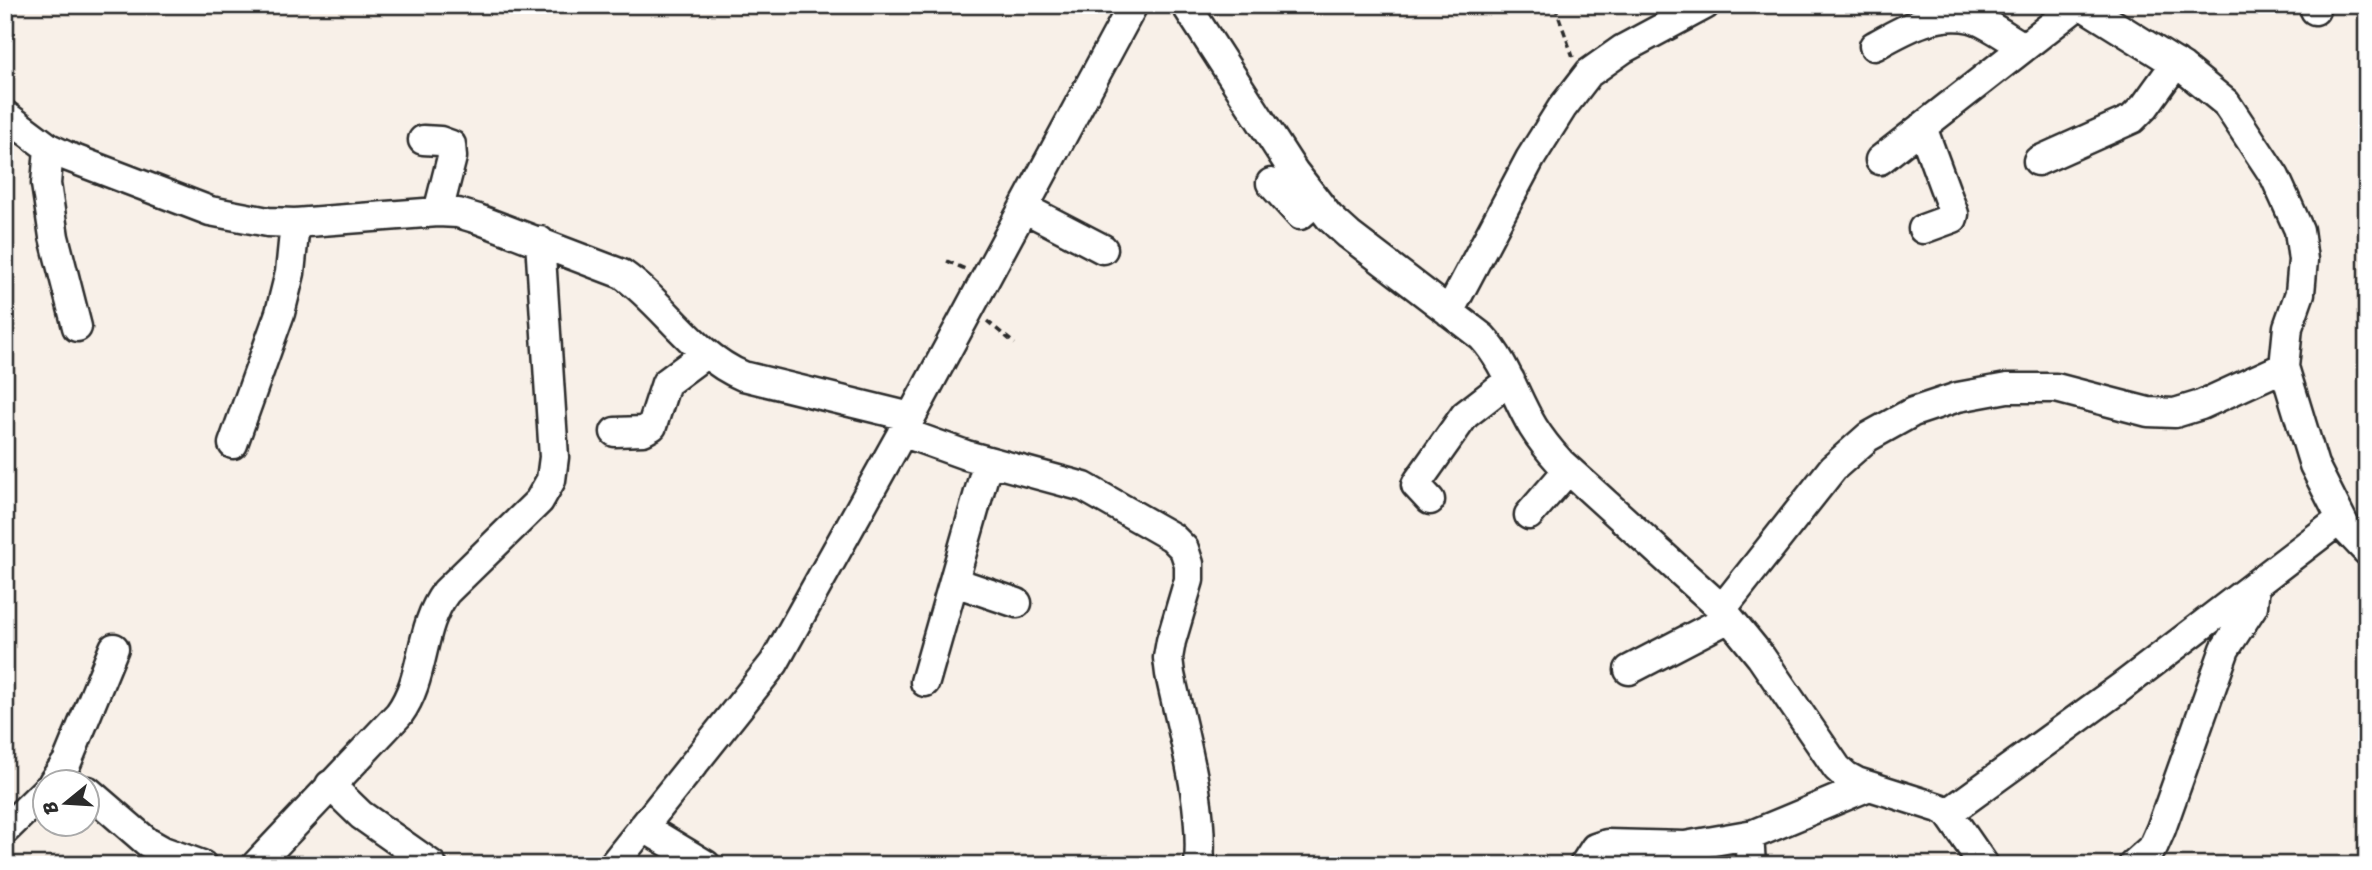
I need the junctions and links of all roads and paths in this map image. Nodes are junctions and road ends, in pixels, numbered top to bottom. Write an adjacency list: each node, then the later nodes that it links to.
1 (1133, 5): 18 (street)
2 (1186, 5): 17 (street)
3 (1705, 5): 9 (street)
4 (2080, 5): 7 (street); 8 (street)
5 (1555, 6): 9 (path)
6 (1874, 46): 7 (street)
7 (2024, 47): 11 (street)
8 (2176, 63): 15 (street); 29 (street)
9 (1581, 82): 25 (street)
10 (5, 115): 13 (street)
11 (1922, 127): 14 (street); 21 (street)
12 (423, 140): 19 (street)
13 (49, 148): 20 (street); 26 (street)
14 (1880, 160)
15 (2038, 161)
16 (1270, 183): 17 (street)
17 (1315, 202): 25 (street)
18 (1024, 208): 23 (street); 24 (street)
19 (439, 212): 20 (street); 22 (street)
20 (295, 223): 33 (street)
21 (1923, 229)
22 (540, 241): 28 (street); 48 (street)
23 (1103, 250)
24 (970, 307): 27 (path); 31 (street)
25 (1449, 312): 30 (street)
26 (77, 327)
27 (1015, 344)
28 (705, 354): 31 (street); 32 (street)
29 (2284, 367): 38 (street); 43 (street)
30 (1510, 380): 35 (street); 36 (street)
31 (906, 424): 34 (street); 53 (street)
32 (615, 432)
33 (233, 444)
34 (988, 461): 40 (street); 63 (street)
35 (1568, 470): 37 (street); 43 (street)
36 (1430, 500)
37 (1530, 515)
38 (2352, 525): 39 (street); 41 (street)
39 (2367, 551)
40 (955, 582): 42 (street); 46 (street)
41 (2255, 585): 52 (street); 67 (street)
42 (1017, 603)
43 (1726, 614): 45 (street); 49 (street)
44 (114, 648): 47 (street)
45 (1629, 670)
46 (925, 682)
47 (64, 768)
48 (330, 785): 59 (street); 60 (street)
49 (1869, 786): 52 (street); 55 (street)
50 (102, 803): 57 (street)
51 (32, 806): 54 (street)
52 (1948, 813): 66 (street)
53 (643, 827): 61 (street); 62 (street)
54 (5, 830)
55 (1749, 835): 56 (street); 65 (street)
56 (1685, 855): 64 (street)
57 (159, 858): 58 (street)
58 (202, 865)
59 (256, 865)
60 (432, 865)
61 (613, 865)
62 (706, 865)
63 (1199, 865)
64 (1584, 865)
65 (1751, 865)
66 (1984, 865)
67 (2133, 865)

